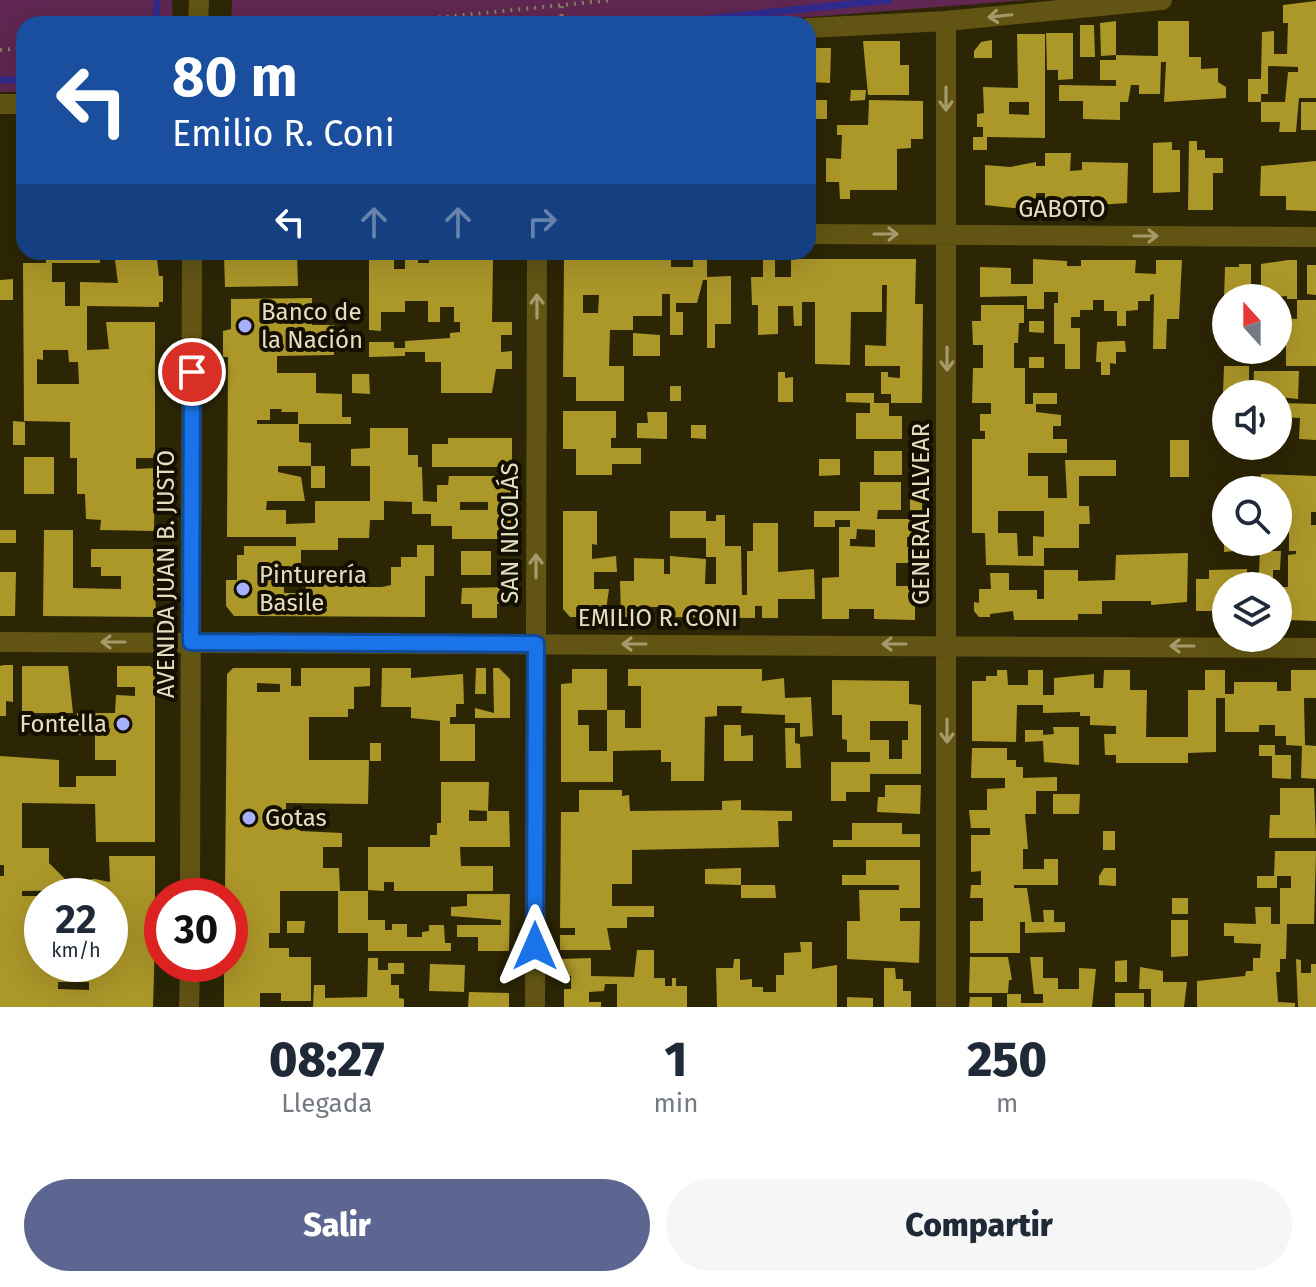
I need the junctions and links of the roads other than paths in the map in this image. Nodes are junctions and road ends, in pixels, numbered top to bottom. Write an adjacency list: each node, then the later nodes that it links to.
1 (1162, 0): 2 (street, one-way to 2)
2 (946, 21): 3 (street); 5 (street, GENERAL ALVEAR, one-way to 5)
3 (816, 28)
4 (816, 234): 5 (street, GABOTO, one-way to 5)
5 (947, 234): 6 (street, GABOTO, one-way to 6); 12 (street, GENERAL ALVEAR, one-way to 12)
6 (1316, 237)
7 (192, 260): 10 (street, AVENIDA JUAN B. JUSTO)
8 (537, 260): 11 (street, SAN NICOLÁS, one-way to 8)
9 (0, 642): 10 (street, EMILIO R. CONI, one-way to 9)
10 (191, 642): 11 (street, EMILIO R. CONI); 14 (street, AVENIDA JUAN B. JUSTO)
11 (536, 644): 12 (street, EMILIO R. CONI, one-way to 11); 17 (street, SAN NICOLÁS)
12 (947, 645): 13 (street, EMILIO R. CONI, one-way to 12); 18 (street, GENERAL ALVEAR, one-way to 18)
13 (1316, 648)
14 (190, 878)
15 (190, 982): 16 (street)
16 (189, 1007)
17 (535, 1007)
18 (946, 1007)

